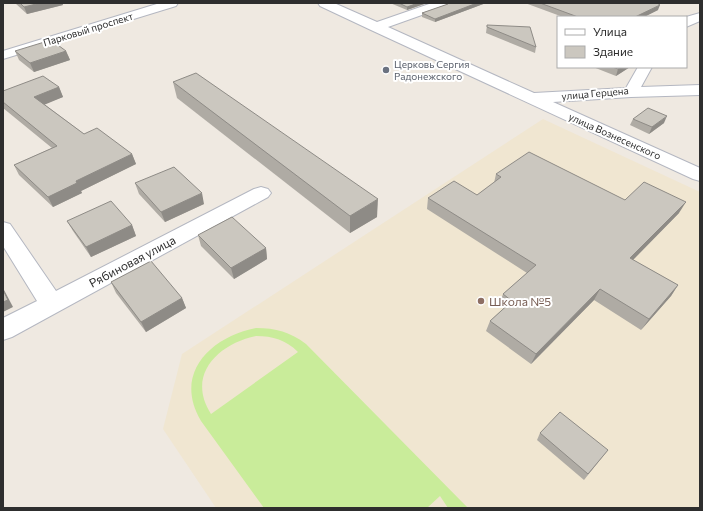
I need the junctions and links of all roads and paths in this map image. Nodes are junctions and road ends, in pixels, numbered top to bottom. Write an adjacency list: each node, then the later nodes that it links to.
1 (172, 3): 7 (street, Парковый проспект)
2 (324, 3): 6 (street, улица Вознесенского)
3 (443, 3): 6 (street)
4 (700, 17): 5 (street)
5 (687, 22)
6 (376, 27): 11 (street, улица Вознесенского)
7 (3, 55)
8 (644, 68): 10 (street, улица Герцена)
9 (700, 90): 10 (street)
10 (631, 92): 11 (street, улица Герцена)
11 (530, 98): 12 (street, улица Вознесенского)
12 (700, 175)
13 (261, 193): 15 (street, Рябиновая улица)
14 (3, 229): 15 (street)
15 (52, 304): 16 (street, Рябиновая улица)
16 (3, 330)

